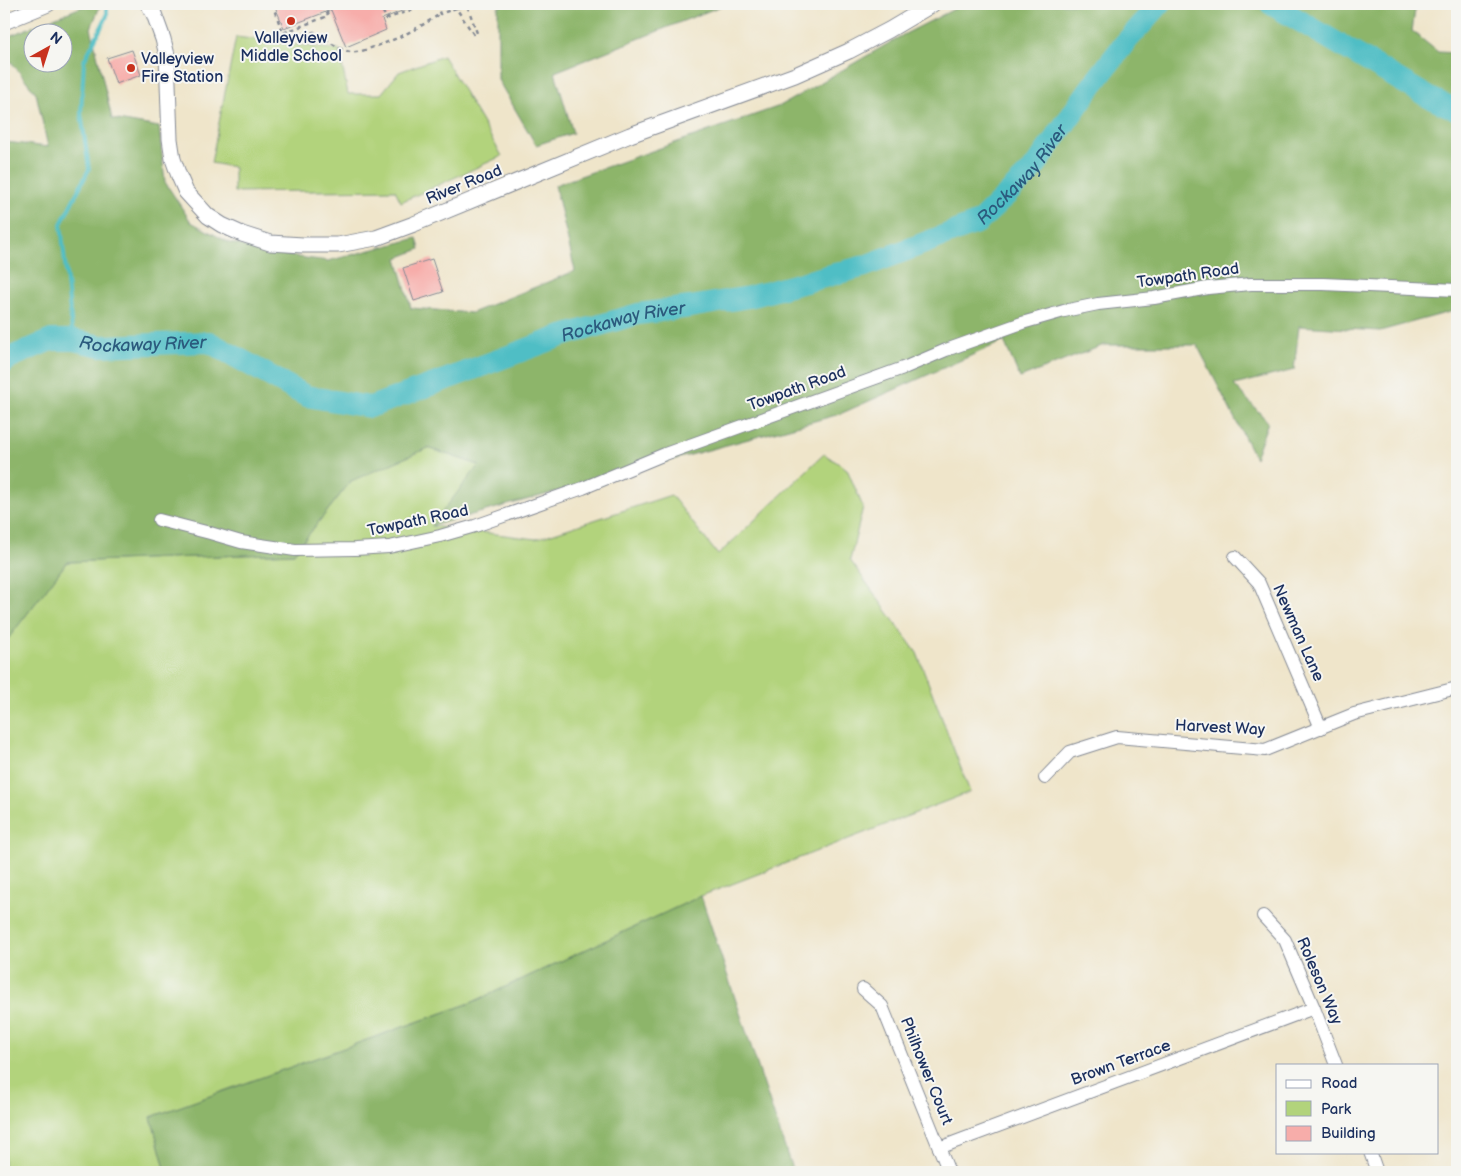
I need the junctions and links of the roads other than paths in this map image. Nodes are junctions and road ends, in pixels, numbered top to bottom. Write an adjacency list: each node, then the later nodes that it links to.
1 (48, 4): 4 (street)
2 (148, 4): 3 (street, River Road)
3 (933, 4)
4 (4, 22)
5 (1457, 290): 6 (street, Towpath Road)
6 (159, 520)
7 (1235, 557): 9 (street, Newman Lane)
8 (1457, 688): 9 (street, Harvest Way)
9 (1321, 728): 10 (street, Harvest Way)
10 (1045, 778)
11 (1263, 916): 13 (street, Roleson Way)
12 (863, 989): 15 (street, Philhower Court)
13 (1314, 1008): 14 (street, Roleson Way); 15 (street, Brown Terrace)
14 (1336, 1064)
15 (939, 1148): 17 (street, Philhower Court)
16 (1371, 1154): 18 (street)
17 (949, 1172)
18 (1377, 1172)

